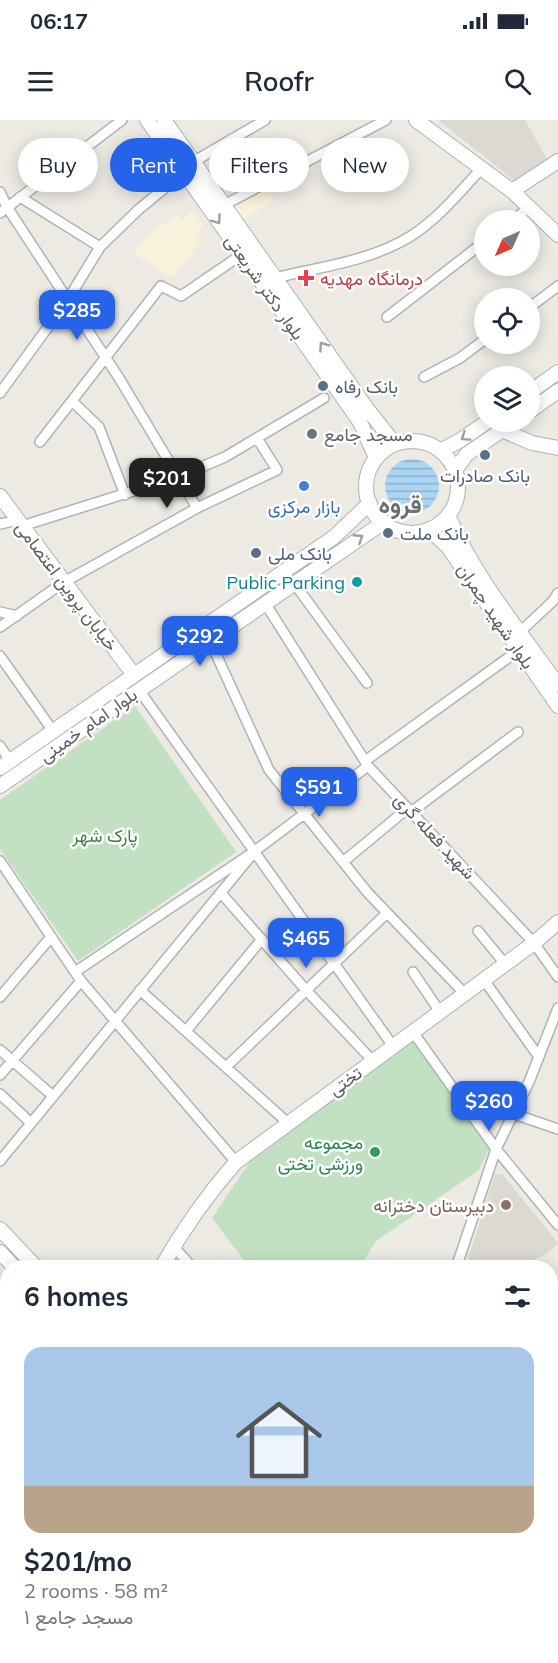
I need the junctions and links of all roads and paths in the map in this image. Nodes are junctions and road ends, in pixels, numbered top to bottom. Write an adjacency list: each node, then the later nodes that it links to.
1 (122, 120): 17 (street)
2 (147, 120): 7 (main road, بلوار دکتر شریعتی)
3 (164, 120): 8 (main road)
4 (265, 120): 10 (street)
5 (386, 120): 18 (street)
6 (421, 121): 11 (main road)
7 (163, 138)
8 (174, 138)
9 (558, 161): 14 (main road)
10 (197, 162)
11 (481, 169): 14 (main road); 26 (street)
12 (197, 176): 18 (main road)
13 (197, 181): 25 (main road, بلوار دکتر شریعتی, one-way to 25)
14 (512, 191): 19 (main road)
15 (0, 192): 20 (street)
16 (159, 192): 23 (street)
17 (20, 197): 20 (street); 23 (street)
18 (224, 205): 26 (main road)
19 (530, 207): 21 (street); 22 (main road)
20 (4, 210): 29 (street)
21 (526, 210)
22 (558, 235)
23 (100, 247): 29 (street)
24 (474, 250): 30 (street)
25 (241, 255): 32 (street); 50 (main road, بلوار دکتر شریعتی)
26 (275, 278): 47 (main road, one-way to 26)
27 (558, 286): 28 (street)
28 (540, 300)
29 (67, 302): 32 (street); 35 (street)
30 (387, 317)
31 (474, 348): 34 (street)
32 (105, 358): 40 (street); 52 (street)
33 (558, 372): 36 (main road)
34 (424, 377)
35 (3, 382): 38 (street)
36 (540, 385)
37 (558, 391): 41 (main road)
38 (0, 393)
39 (324, 398): 45 (street)
40 (72, 401): 46 (street); 53 (street)
41 (540, 404)
42 (474, 431): 49 (main road, one-way to 49)
43 (498, 432): 51 (main road)
44 (506, 432): 48 (main road)
45 (257, 438): 52 (street); 56 (street)
46 (40, 442)
47 (395, 444): 49 (main road); 50 (main road)
48 (558, 448)
49 (440, 450): 51 (main road)
50 (376, 458): 55 (main road)
51 (455, 470): 57 (main road)
52 (178, 477): 53 (street); 56 (street)
53 (125, 495): 59 (street)
54 (0, 496): 59 (main road, خیابان پروین اعتصامی)
55 (370, 503): 58 (main road); 62 (main road, بلوار امام خمینی)
56 (196, 508): 63 (street)
57 (448, 515): 61 (main road); 71 (main road, بلوار شهید چمران)
58 (384, 522): 61 (main road); 64 (main road, بلوار امام خمینی, one-way to 58)
59 (20, 523): 60 (street); 63 (main road, خیابان پروین اعتصامی)
60 (0, 524)
61 (429, 529): 73 (main road, بلوار شهید چمران)
62 (272, 579): 65 (main road); 75 (main road, بلوار امام خمینی)
63 (64, 582): 69 (street); 75 (main road, خیابان پروین اعتصامی)
64 (294, 583): 65 (main road, بلوار امام خمینی); 76 (street)
65 (281, 592): 67 (main road, بلوار امام خمینی)
66 (558, 593): 71 (street)
67 (265, 603): 72 (main road, بلوار امام خمینی); 83 (street, شهید فعله گری)
68 (0, 612): 69 (street)
69 (17, 616): 70 (street)
70 (0, 627)
71 (520, 632): 77 (main road, بلوار شهید چمران)
72 (210, 641): 78 (main road, بلوار امام خمینی); 87 (street)
73 (519, 650): 79 (main road, بلوار شهید چمران); 83 (street)
74 (0, 656): 80 (street)
75 (134, 675): 80 (main road, بلوار امام خمینی)
76 (367, 683)
77 (558, 685)
78 (139, 690): 85 (main road, بلوار امام خمینی); 88 (street)
79 (558, 706)
80 (53, 731): 84 (main road, بلوار امام خمینی)
81 (518, 732): 86 (street)
82 (0, 746): 84 (street)
83 (366, 763): 86 (street, شهید فعله گری); 87 (street)
84 (5, 764)
85 (0, 786)
86 (410, 810): 90 (street); 97 (street, شهید فعله گری)
87 (303, 813): 88 (street); 90 (street)
88 (255, 851): 91 (street); 98 (street); 100 (street)
89 (0, 861): 95 (street)
90 (343, 862): 92 (street)
91 (221, 893): 96 (street); 106 (street)
92 (387, 913): 98 (street); 107 (street)
93 (558, 922): 97 (main road, تختی)
94 (478, 931): 99 (street)
95 (51, 937): 100 (street); 108 (street)
96 (262, 939): 105 (street); 112 (street)
97 (534, 943): 99 (main road, تختی); 102 (street, شهید فعله گری)
98 (334, 962): 105 (street); 114 (street)
99 (506, 964): 103 (main road, تختی)
100 (75, 972): 104 (street)
101 (413, 972): 110 (street)
102 (558, 976)
103 (484, 980): 107 (main road, تختی); 116 (street)
104 (81, 981): 111 (street); 117 (street)
105 (305, 989): 118 (street); 119 (street)
106 (140, 990): 111 (street); 112 (street)
107 (465, 994): 110 (main road, تختی)
108 (0, 997)
109 (558, 1008): 116 (street)
110 (440, 1012): 113 (main road, تختی)
111 (115, 1020): 122 (street); 129 (street)
112 (186, 1031): 119 (street)
113 (413, 1032): 114 (main road, تختی); 127 (street)
114 (393, 1046): 118 (main road, تختی)
115 (0, 1050): 117 (street)
116 (539, 1057): 123 (street)
117 (12, 1061): 120 (street); 122 (street)
118 (373, 1061): 125 (main road, تختی)
119 (226, 1067): 125 (street)
120 (0, 1075)
121 (0, 1094): 124 (street)
122 (53, 1096): 124 (street)
123 (514, 1113): 126 (street); 127 (street)
124 (31, 1123): 128 (street)
125 (288, 1123): 129 (main road, تختی)
126 (558, 1129)
127 (496, 1149): 130 (street); 136 (street)
128 (0, 1161)
129 (236, 1162): 132 (main road, تختی)
130 (558, 1225)
131 (0, 1229): 133 (main road)
132 (173, 1246): 134 (main road, تختی); 135 (street)
133 (29, 1260)
134 (165, 1260)
135 (186, 1260)
136 (459, 1260)

